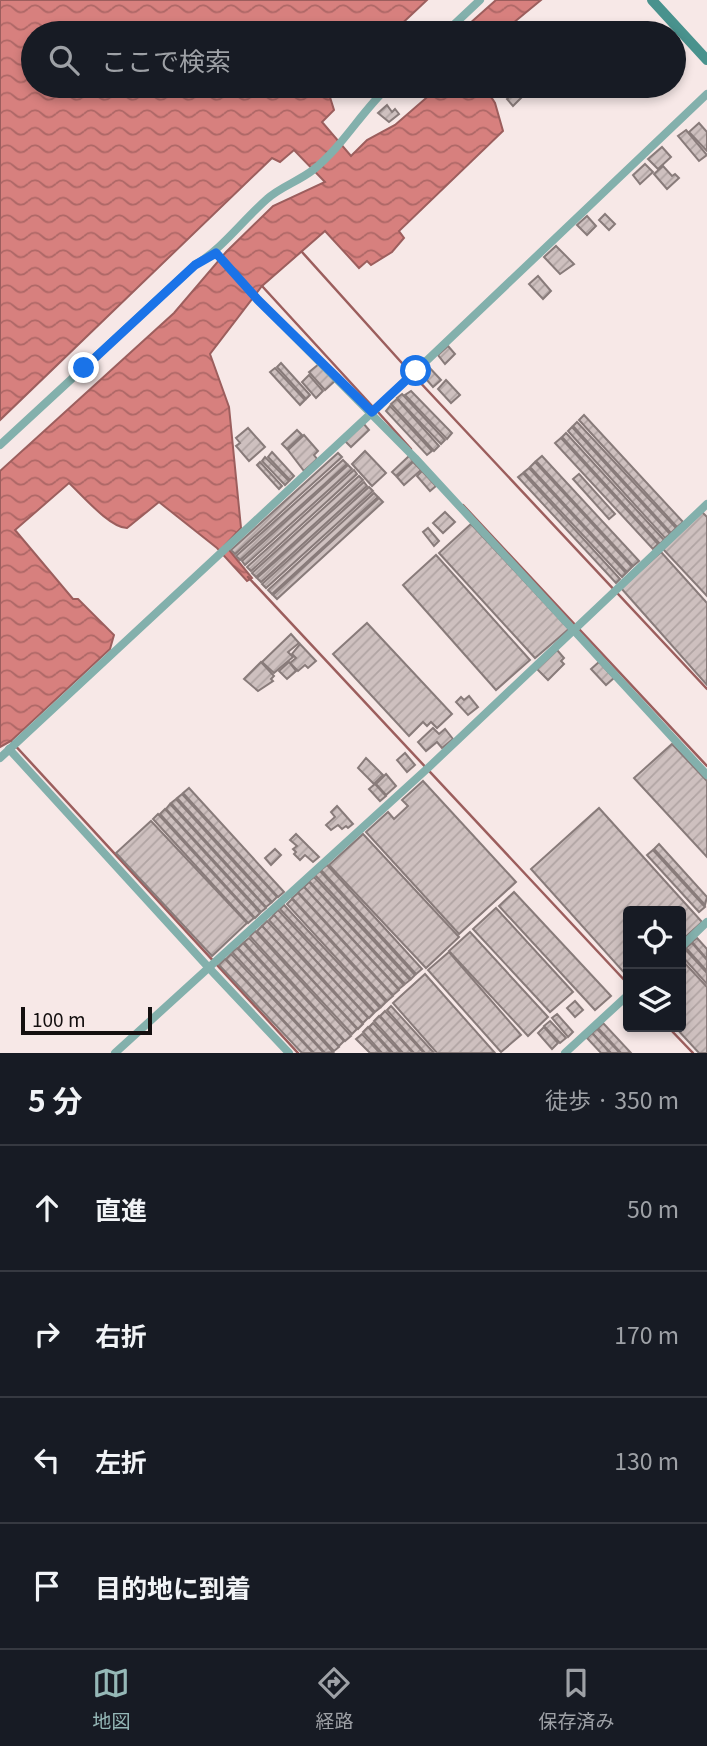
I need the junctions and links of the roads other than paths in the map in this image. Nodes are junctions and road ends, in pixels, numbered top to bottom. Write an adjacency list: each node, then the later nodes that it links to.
1 (480, 0): 3 (street)
2 (652, 0): 4 (main road)
3 (458, 21)
4 (671, 21)
5 (686, 37): 6 (main road)
6 (707, 60)
7 (707, 94): 10 (street)
8 (376, 98): 9 (street)
9 (216, 253): 10 (street); 11 (street)
10 (375, 409): 13 (street); 14 (street)
11 (0, 445)
12 (707, 505): 13 (street)
13 (577, 628): 16 (street); 19 (street)
14 (13, 745): 15 (street); 19 (street)
15 (0, 758)
16 (707, 775)
17 (707, 922): 18 (street)
18 (686, 942)
19 (212, 964): 21 (street); 22 (street)
20 (623, 1000): 23 (street)
21 (115, 1053)
22 (289, 1053)
23 (565, 1053)

